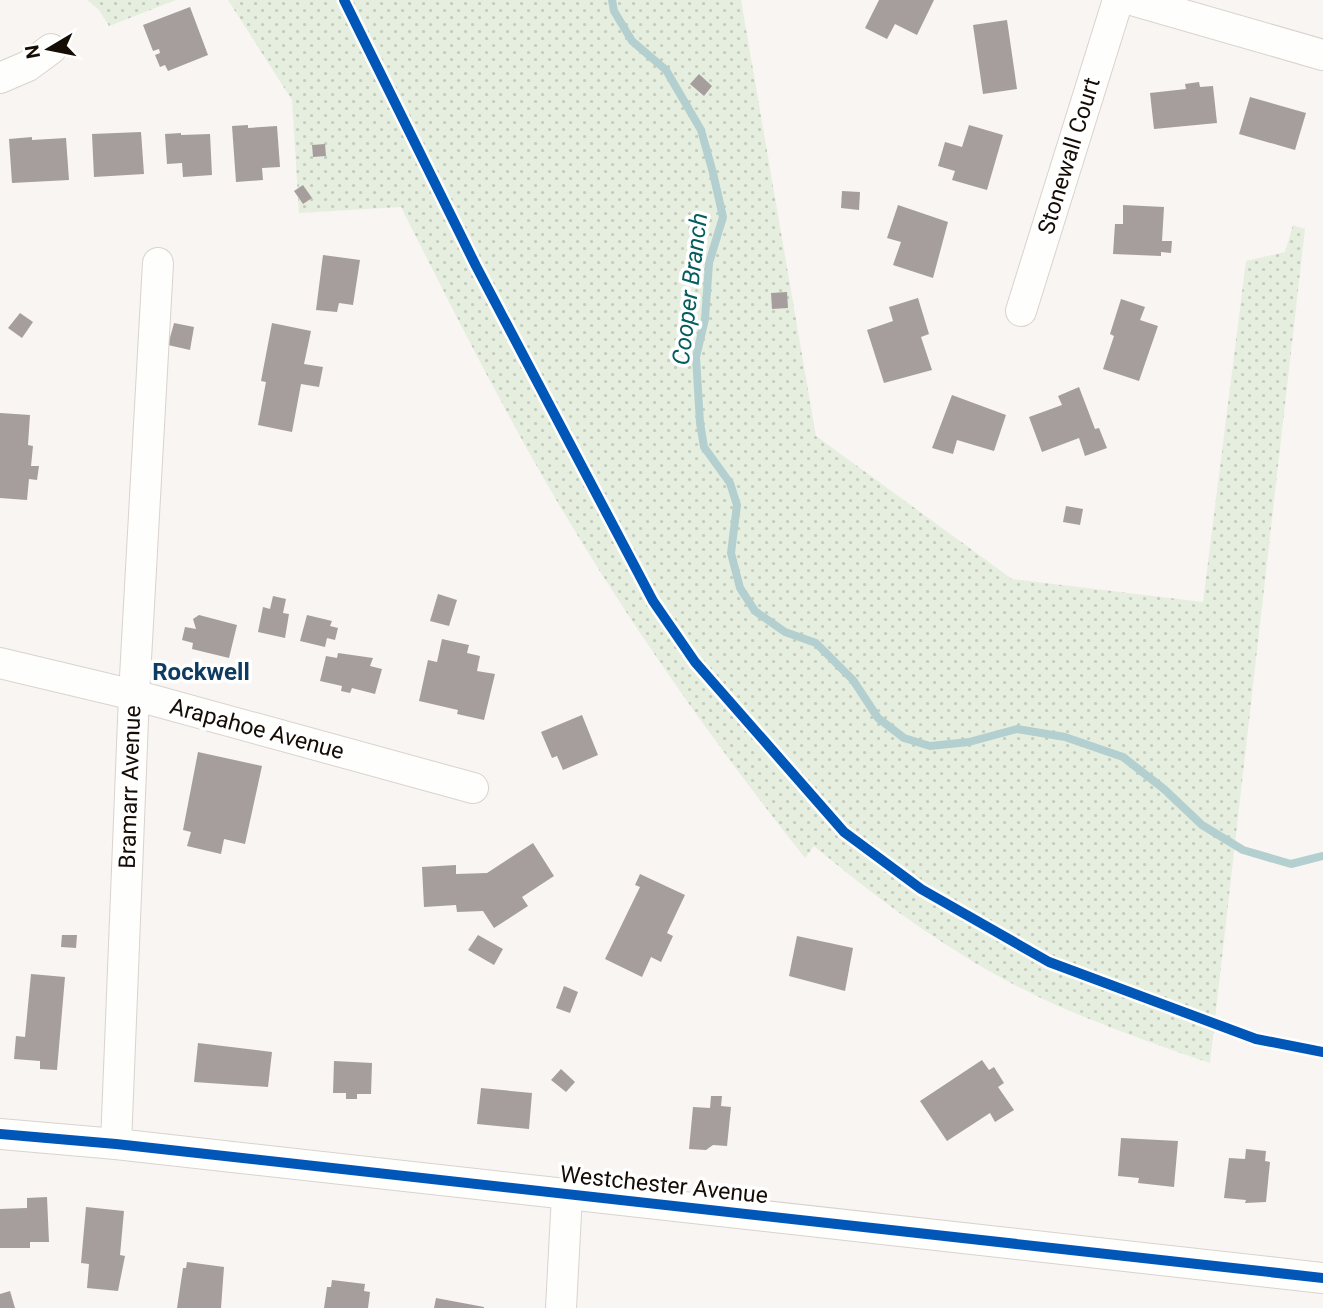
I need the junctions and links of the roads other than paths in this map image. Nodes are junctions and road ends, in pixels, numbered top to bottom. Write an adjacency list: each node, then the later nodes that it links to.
1 (1118, 0): 7 (street, Stonewall Court)
2 (1132, 0): 4 (street)
3 (51, 48): 5 (street)
4 (1323, 55)
5 (0, 78)
6 (158, 262): 9 (street, Bramarr Avenue)
7 (1021, 311)
8 (0, 663): 9 (street, Arapahoe Avenue)
9 (134, 695): 10 (street, Arapahoe Avenue); 12 (street, Bramarr Avenue)
10 (473, 788)
11 (0, 1134): 12 (street, Westchester Avenue)
12 (116, 1144): 13 (street, Westchester Avenue)
13 (567, 1195): 14 (street, Westchester Avenue); 15 (street)
14 (1323, 1278)
15 (561, 1308)

